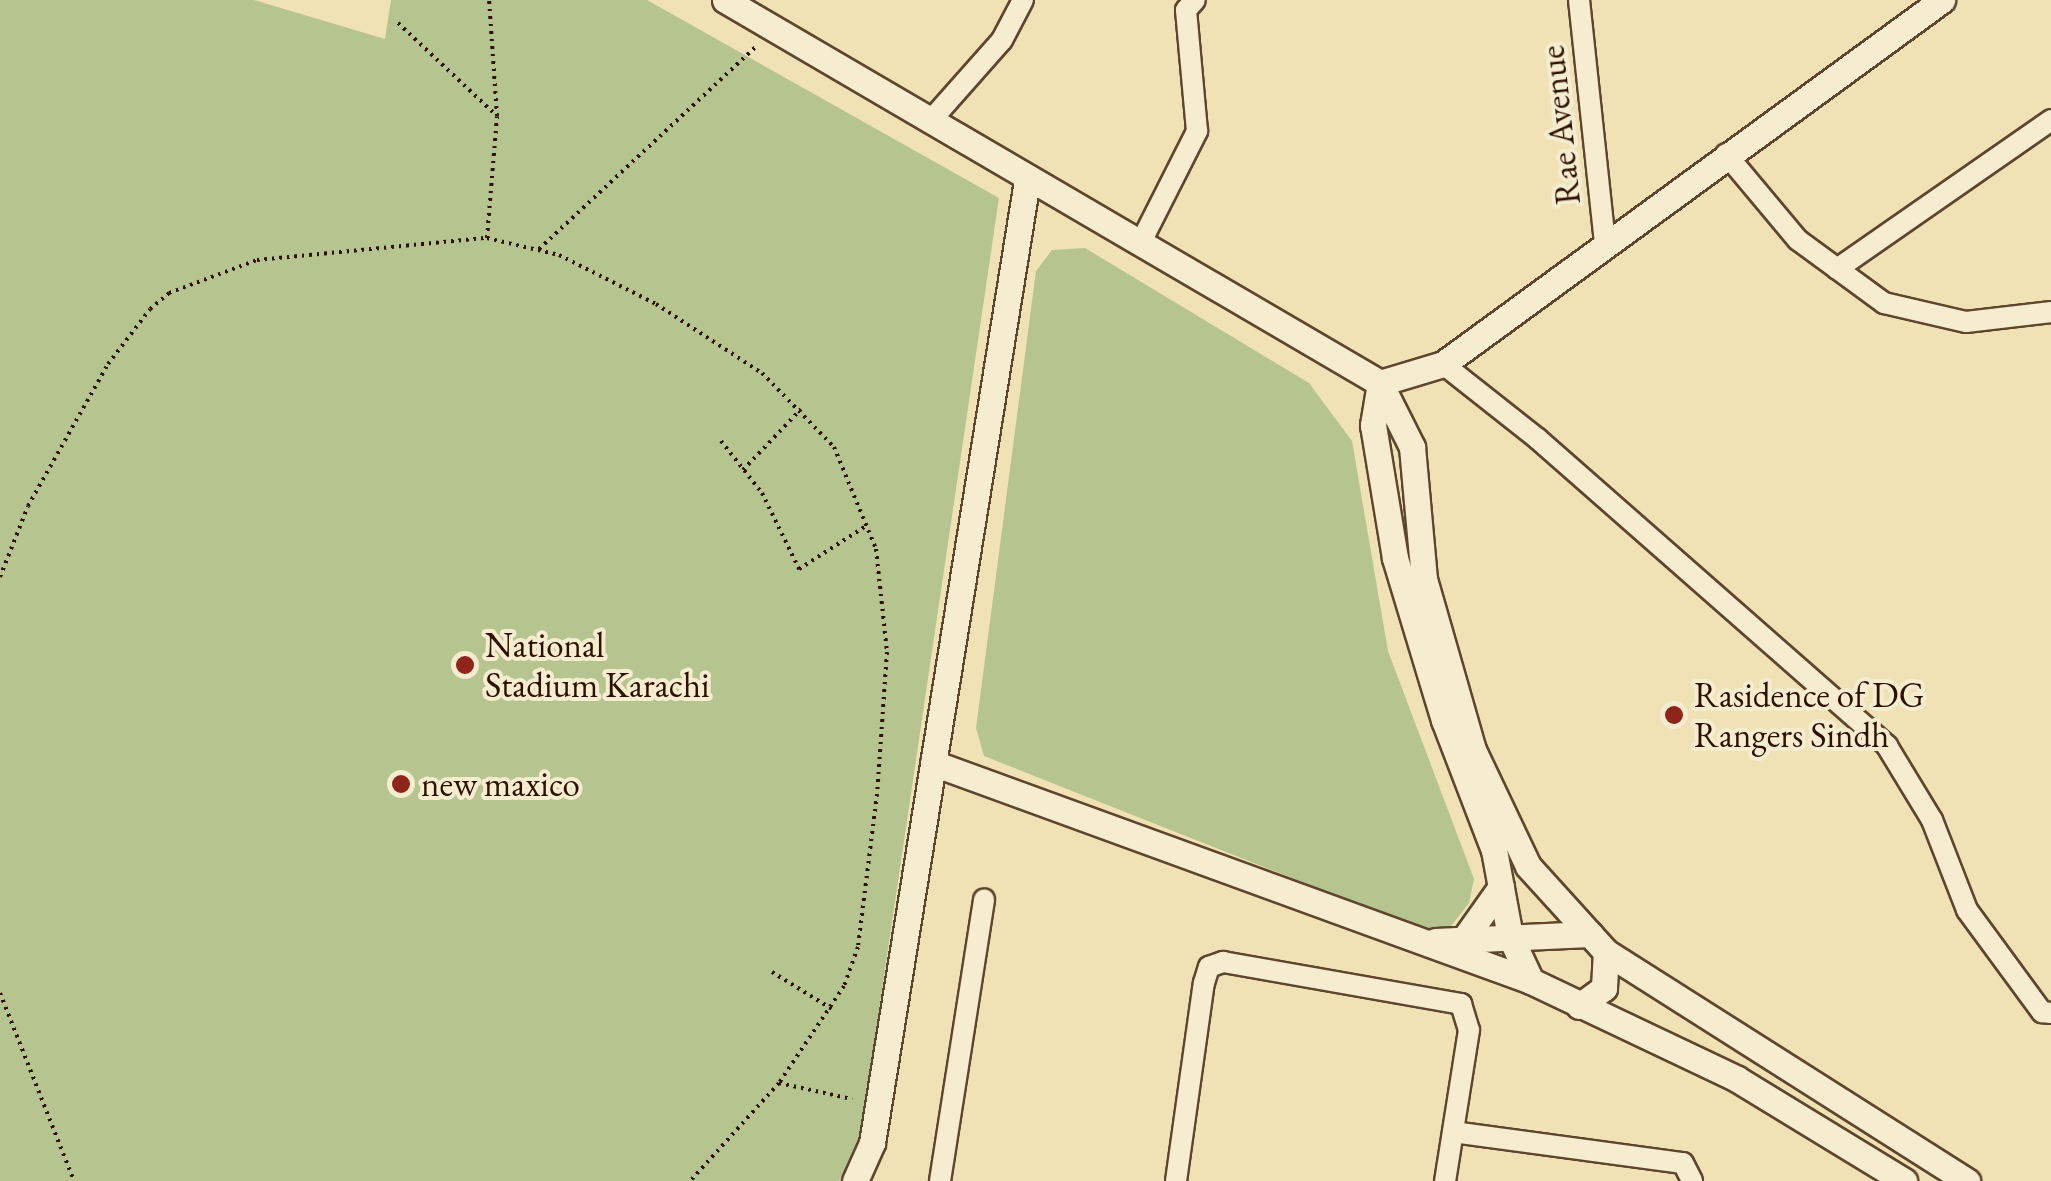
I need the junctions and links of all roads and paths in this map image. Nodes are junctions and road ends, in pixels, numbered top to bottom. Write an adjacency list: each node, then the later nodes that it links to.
1 (489, 0): 9 (path)
2 (725, 0): 8 (street)
3 (1023, 0): 10 (street)
4 (1195, 0): 16 (street)
5 (1579, 0): 15 (street, Rae Avenue)
6 (1942, 0): 12 (street)
7 (398, 23): 9 (path)
8 (773, 28): 10 (street); 17 (path)
9 (497, 116): 14 (path)
10 (933, 118): 13 (street)
11 (2051, 120): 18 (street)
12 (1726, 154): 15 (street); 18 (street)
13 (1027, 181): 16 (street); 27 (street)
14 (487, 238): 17 (path); 26 (path)
15 (1605, 242): 20 (street)
16 (1140, 244): 21 (street)
17 (539, 250): 22 (path)
18 (1836, 268): 19 (street)
19 (2051, 312)
20 (1444, 364): 21 (street); 39 (street)
21 (1380, 383): 28 (street); 33 (street)
22 (801, 408): 24 (path); 25 (path)
23 (721, 441): 24 (path)
24 (743, 470): 25 (path)
25 (867, 526): 38 (path)
26 (0, 577)
27 (933, 763): 32 (street); 45 (street)
28 (1501, 887): 30 (street); 31 (street)
29 (984, 900): 46 (street)
30 (1510, 936): 31 (street); 33 (street); 35 (street)
31 (1464, 939): 32 (street)
32 (1422, 942): 35 (street)
33 (1598, 943): 37 (street); 51 (street)
34 (772, 972): 38 (path)
35 (1531, 981): 37 (street)
36 (0, 993): 43 (path)
37 (1579, 1006): 50 (street)
38 (833, 1010): 40 (path)
39 (2051, 1013)
40 (779, 1083): 41 (path); 44 (path)
41 (854, 1100)
42 (1453, 1132): 47 (street); 48 (street); 49 (street)
43 (74, 1181)
44 (690, 1181)
45 (855, 1181)
46 (940, 1181)
47 (1176, 1181)
48 (1445, 1181)
49 (1692, 1181)
50 (1904, 1181)
51 (1967, 1181)

